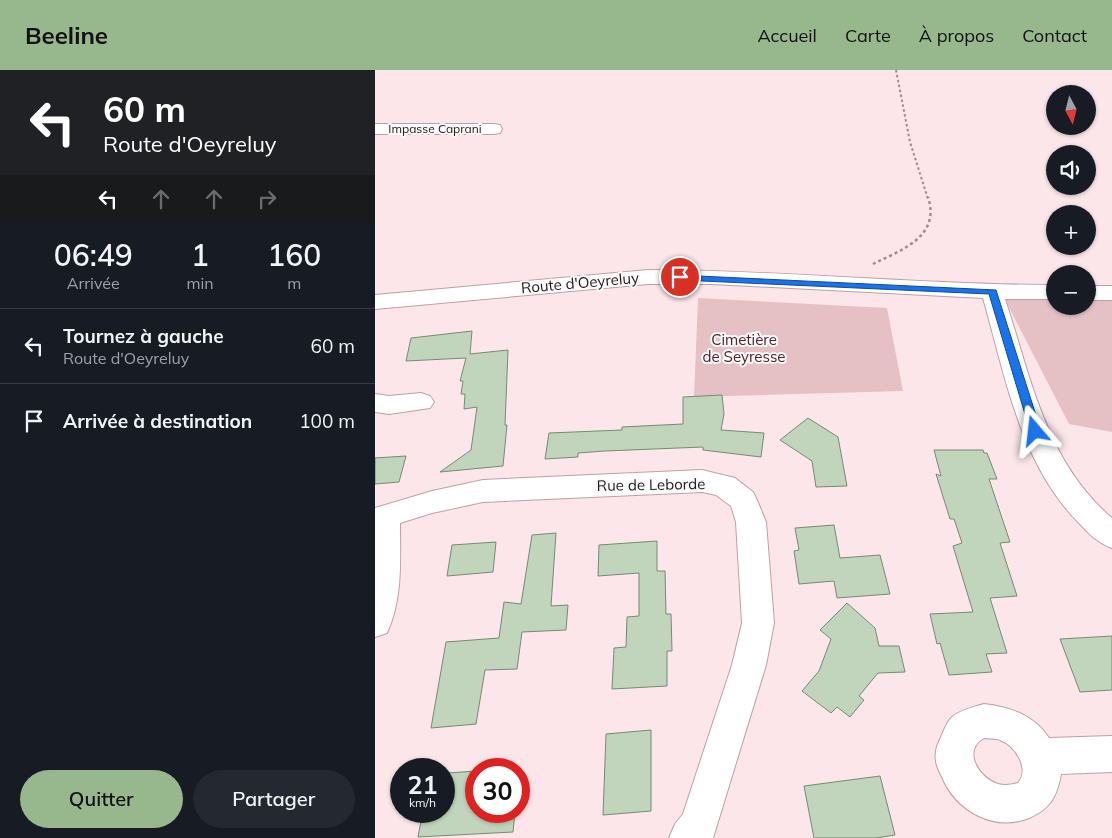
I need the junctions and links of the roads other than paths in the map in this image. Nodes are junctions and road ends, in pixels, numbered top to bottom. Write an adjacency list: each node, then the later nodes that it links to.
1 (494, 129): 2 (street, Impasse Caprani)
2 (375, 130)
3 (992, 292): 4 (street, Route d'Oeyreluy); 7 (street, Route d'Oeyreluy); 11 (street)
4 (1046, 292)
5 (1096, 292): 6 (street)
6 (1112, 293)
7 (375, 302)
8 (421, 402): 9 (street)
9 (375, 403)
10 (380, 518): 12 (street, Rue de Leborde); 15 (street, Rue de Leborde)
11 (1112, 536)
12 (375, 623)
13 (1112, 754): 14 (street)
14 (1039, 757)
15 (689, 838)

